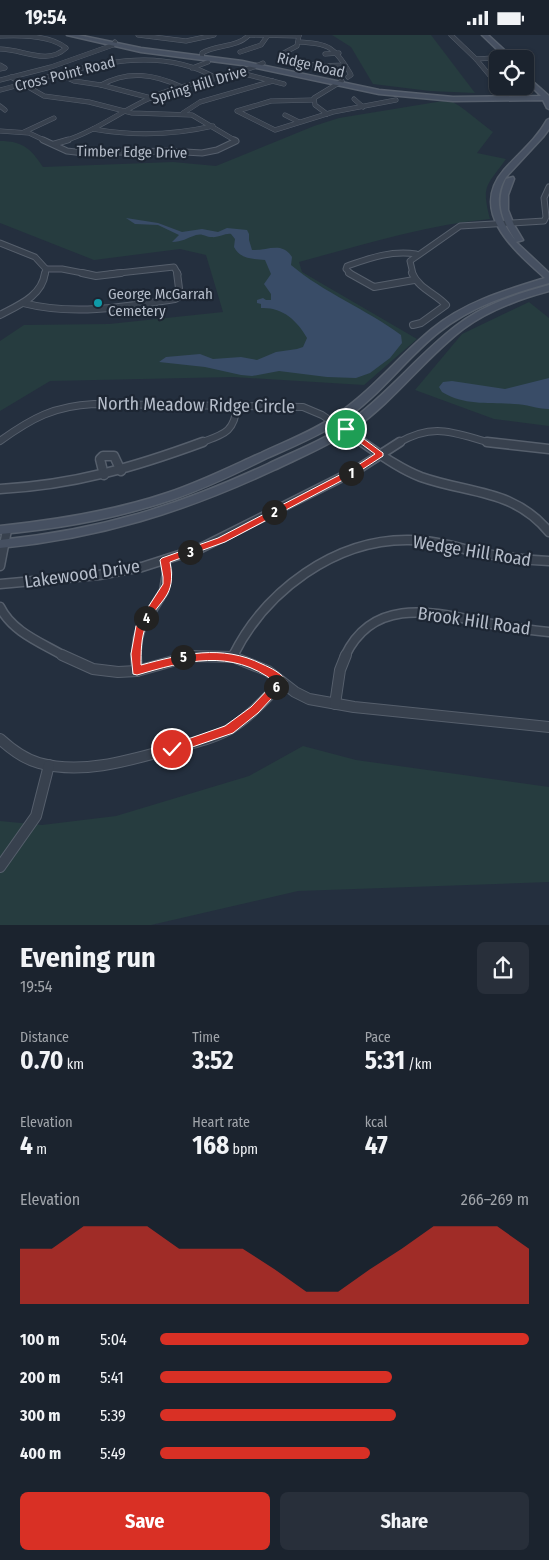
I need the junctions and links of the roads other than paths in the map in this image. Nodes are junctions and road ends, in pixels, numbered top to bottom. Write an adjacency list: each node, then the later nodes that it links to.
1 (70, 35): 13 (main road, Ridge Road)
2 (87, 35): 14 (main road, Ridge Road)
3 (138, 35): 4 (street)
4 (214, 35)
5 (249, 35): 6 (street); 21 (street)
6 (268, 35): 7 (street); 18 (street)
7 (298, 35): 12 (street)
8 (451, 35): 23 (street)
9 (480, 35): 16 (main road)
10 (485, 35): 17 (main road)
11 (0, 36): 15 (street)
12 (298, 42): 19 (street); 28 (street)
13 (105, 43): 14 (main road, Ridge Road); 22 (street)
14 (114, 43): 21 (main road, Ridge Road); 22 (street)
15 (0, 49)
16 (498, 50)
17 (500, 50)
18 (240, 52)
19 (339, 53): 20 (street); 28 (street)
20 (325, 54)
21 (204, 55): 27 (main road, Ridge Road)
22 (84, 56): 34 (street)
23 (476, 59): 24 (street); 33 (street)
24 (489, 59)
25 (208, 62): 29 (street)
26 (0, 65): 30 (street)
27 (260, 65): 31 (street, Spring Hill Drive); 40 (main road, Ridge Road)
28 (345, 65): 35 (street)
29 (192, 68): 32 (street, Cross Point Road); 36 (street, Cross Point Road)
30 (0, 69)
31 (241, 73): 36 (street, Spring Hill Drive); 38 (street)
32 (61, 75): 42 (street, Cross Point Road); 43 (street)
33 (489, 75)
34 (11, 77): 37 (street); 42 (street)
35 (348, 77)
36 (216, 78): 45 (street, Spring Hill Drive)
37 (0, 80)
38 (273, 81): 41 (street); 57 (street)
39 (534, 81): 47 (main road)
40 (339, 83): 47 (main road, Ridge Road); 50 (street)
41 (284, 84)
42 (24, 85): 46 (street, Cross Point Road); 56 (street)
43 (101, 85): 45 (street); 48 (street)
44 (534, 85): 47 (main road)
45 (182, 87): 48 (street, Spring Hill Drive)
46 (0, 90)
47 (547, 96): 54 (main road)
48 (151, 98): 56 (street, Spring Hill Drive)
49 (354, 99): 53 (street)
50 (314, 100): 58 (street); 61 (street)
51 (396, 100): 53 (street)
52 (0, 106): 55 (street)
53 (363, 107): 58 (street)
54 (549, 107)
55 (5, 110)
56 (125, 112): 57 (street); 64 (street, Spring Hill Drive)
57 (183, 113): 63 (street)
58 (327, 114): 61 (street)
59 (285, 115): 61 (street)
60 (54, 117): 66 (street)
61 (299, 121)
62 (549, 121): 67 (main road)
63 (213, 126): 64 (street); 68 (street, Timber Edge Drive)
64 (93, 129): 68 (street, Spring Hill Drive)
65 (0, 131): 66 (street, Timber Edge Drive)
66 (24, 132): 68 (street, Timber Edge Drive)
67 (547, 134): 70 (main road)
68 (54, 144)
69 (549, 187): 70 (street)
70 (503, 223): 72 (street); 73 (main road); 75 (main road)
71 (0, 243): 74 (street)
72 (416, 254): 76 (street); 76 (street)
73 (549, 268)
74 (46, 269): 78 (street); 78 (street)
75 (549, 278): 82 (main road)
76 (414, 280): 80 (street)
77 (549, 289): 83 (main road)
78 (23, 303): 79 (street)
79 (0, 315)
80 (414, 325)
81 (237, 406): 82 (street, North Meadow Ridge Circle); 84 (street, North Meadow Ridge Circle); 87 (street)
82 (333, 422): 83 (street, North Meadow Ridge Circle); 90 (main road)
83 (346, 429): 86 (street, North Meadow Ridge Circle); 92 (main road)
84 (0, 441)
85 (549, 449): 86 (street, Lakewood Drive)
86 (380, 455): 91 (street, North Meadow Ridge Circle); 93 (street, Lakewood Drive)
87 (121, 471): 88 (street); 88 (street)
88 (104, 475): 89 (street)
89 (0, 489)
90 (4, 530): 92 (street)
91 (549, 532)
92 (2, 544): 95 (street)
93 (165, 560): 96 (street, Lakewood Drive); 100 (street)
94 (549, 561): 99 (street, Wedge Hill Road)
95 (0, 566)
96 (0, 584)
97 (0, 607): 100 (street)
98 (549, 632): 102 (street, Brook Hill Road)
99 (233, 657): 100 (street); 101 (street)
100 (137, 671)
101 (282, 682): 102 (street); 105 (street)
102 (335, 704): 103 (street)
103 (549, 727)
104 (0, 739): 105 (street)
105 (49, 765): 106 (street)
106 (0, 867)

